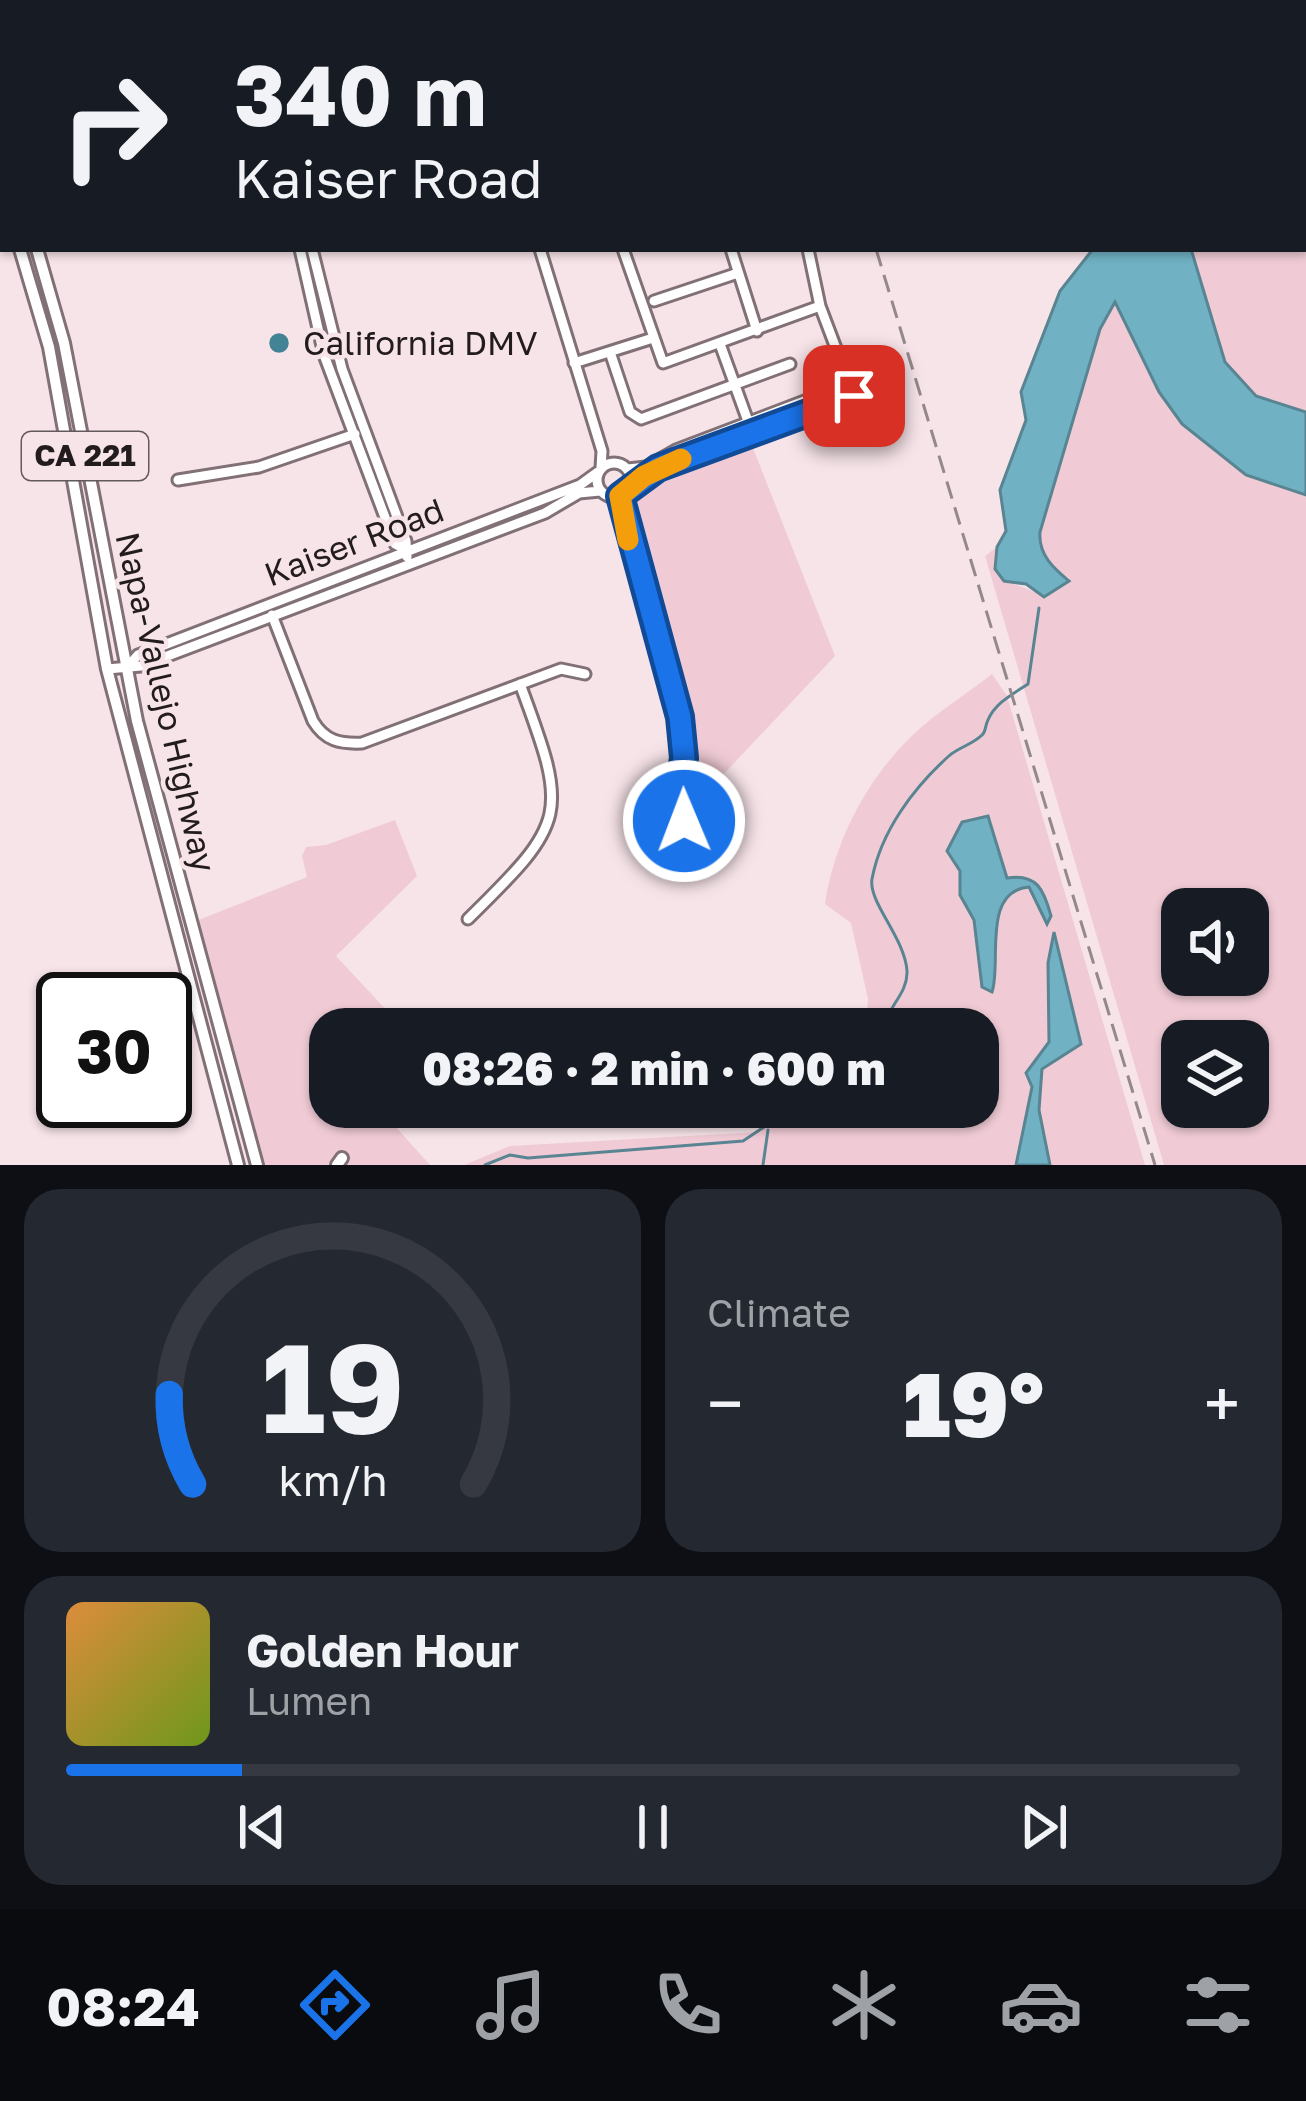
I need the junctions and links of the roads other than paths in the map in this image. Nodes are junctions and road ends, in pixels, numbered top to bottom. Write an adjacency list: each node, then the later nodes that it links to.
1 (21, 252): 33 (main road, Napa-Vallejo Highway / CA 221)
2 (38, 252): 32 (main road, Napa-Vallejo Highway / CA 221)
3 (301, 252): 24 (street)
4 (313, 252): 22 (street)
5 (541, 252): 16 (street)
6 (624, 252): 13 (street)
7 (732, 252): 9 (street)
8 (809, 252): 11 (street)
9 (738, 273): 10 (street); 12 (street)
10 (654, 301)
11 (820, 306): 12 (street); 18 (street)
12 (757, 331): 14 (street)
13 (652, 338): 14 (street); 15 (street)
14 (720, 344): 19 (street)
15 (610, 352): 16 (street); 19 (street)
16 (574, 363): 21 (street)
17 (790, 364): 19 (street)
18 (849, 384): 20 (street); 23 (street, Kaiser Road)
19 (734, 385): 20 (street)
20 (748, 421): 23 (street); 25 (street)
21 (592, 423): 25 (street); 26 (street)
22 (365, 430): 24 (street); 29 (street)
23 (753, 433): 28 (street, Kaiser Road)
24 (354, 435): 27 (street); 29 (street)
25 (625, 466): 26 (street, Kaiser Road); 28 (street)
26 (600, 470): 28 (street); 29 (street, Kaiser Road)
27 (178, 480)
28 (614, 493): 29 (street, Kaiser Road); 36 (street)
29 (406, 554): 30 (street, Kaiser Road); 31 (street, Kaiser Road)
30 (268, 604): 31 (street); 32 (street, Kaiser Road)
31 (273, 618): 32 (street, Kaiser Road); 35 (street)
32 (127, 664): 33 (street, Kaiser Road); 38 (main road, Napa-Vallejo Highway / CA 221)
33 (107, 669): 39 (main road, Napa-Vallejo Highway / CA 221)
34 (585, 674): 35 (street)
35 (520, 684): 37 (street)
36 (684, 821)
37 (468, 920)
38 (193, 930): 39 (street); 41 (main road, Napa-Vallejo Highway / CA 221)
39 (177, 935): 40 (main road, Napa-Vallejo Highway / CA 221)
40 (238, 1165)
41 (257, 1165)

